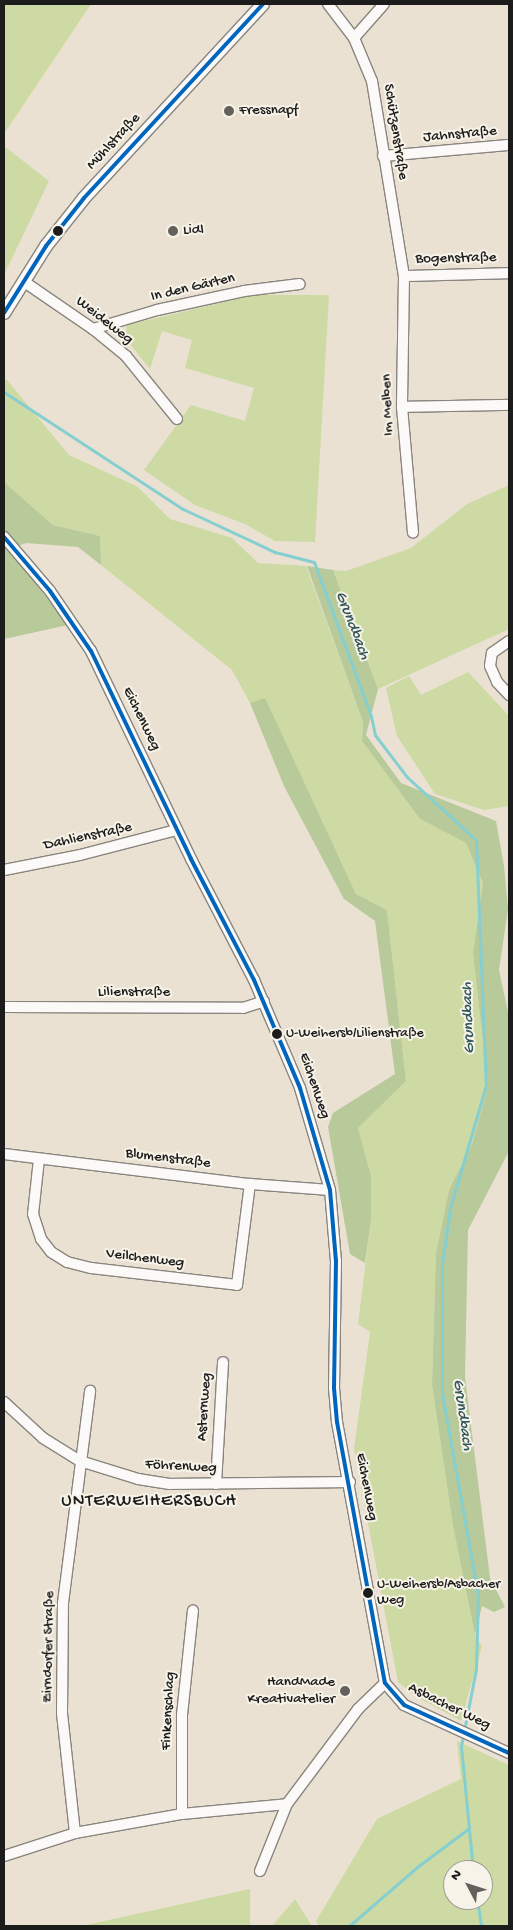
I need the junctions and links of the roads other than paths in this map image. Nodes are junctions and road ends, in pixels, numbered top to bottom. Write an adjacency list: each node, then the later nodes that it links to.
1 (264, 4): 9 (street, Mühlstraße)
2 (328, 4): 4 (street, Schützenstraße)
3 (384, 4): 4 (street)
4 (354, 38): 6 (street, Schützenstraße)
5 (509, 145): 6 (street, Jahnstraße)
6 (383, 156): 8 (street, Schützenstraße)
7 (509, 273): 8 (street, Bogenstraße)
8 (404, 276): 14 (street, Im Melben)
9 (23, 281): 11 (street, Mühlstraße); 12 (street, Weideweg)
10 (300, 284): 12 (street, In den Gärten)
11 (4, 313)
12 (93, 329): 15 (street, Weideweg)
13 (509, 404): 14 (street)
14 (402, 407): 16 (street, Im Melben)
15 (177, 419)
16 (412, 533)
17 (4, 537): 20 (street, Eichenweg)
18 (509, 641): 19 (street)
19 (509, 695)
20 (177, 830): 21 (street, Dahlienstraße); 22 (street, Eichenweg)
21 (4, 870)
22 (264, 1001): 23 (street, Lilienstraße); 27 (street, Eichenweg)
23 (4, 1007)
24 (4, 1154): 25 (street, Blumenstraße)
25 (39, 1159): 26 (street, Blumenstraße); 26 (street, Veilchenweg)
26 (250, 1184): 27 (street, Blumenstraße)
27 (330, 1190): 32 (street, Eichenweg)
28 (223, 1362): 33 (street, Asternweg)
29 (90, 1391): 31 (street, Zirndorfer Straße)
30 (4, 1402): 31 (street, Föhrenweg)
31 (80, 1461): 33 (street, Föhrenweg); 39 (street, Zirndorfer Straße)
32 (350, 1482): 33 (street, Föhrenweg); 35 (street, Eichenweg)
33 (216, 1484)
34 (193, 1611): 38 (street, Finkenschlag)
35 (385, 1683): 36 (street, Asbacher Weg); 37 (street)
36 (509, 1753)
37 (287, 1804): 38 (street); 41 (street)
38 (182, 1814): 39 (street)
39 (75, 1834): 40 (street)
40 (4, 1856)
41 (260, 1871)

